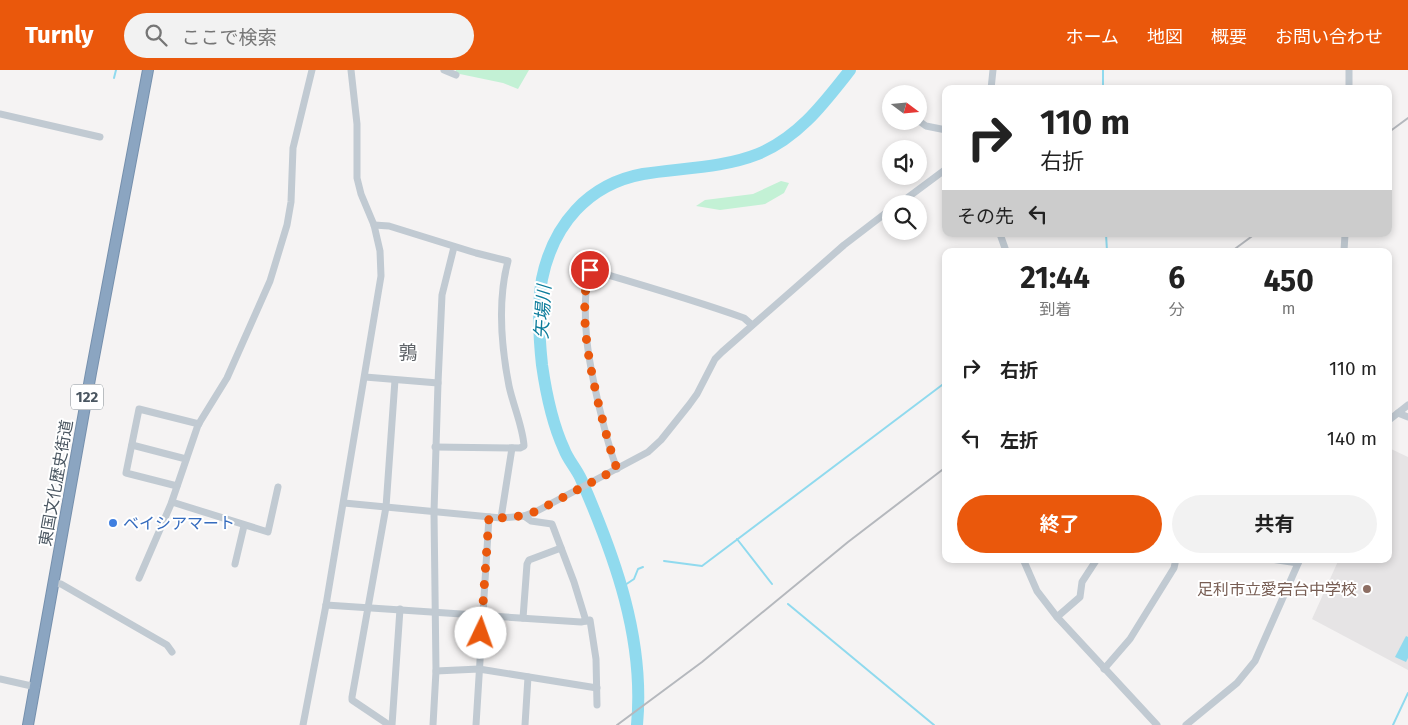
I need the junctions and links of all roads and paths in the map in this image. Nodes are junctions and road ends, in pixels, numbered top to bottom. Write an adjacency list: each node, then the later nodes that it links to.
1 (148, 70): 50 (highway, 東国文化歴史街道 / 122)
2 (312, 70): 27 (street)
3 (351, 70): 17 (street)
4 (444, 70): 7 (street)
5 (992, 70): 8 (street)
6 (1350, 70): 9 (street)
7 (456, 75)
8 (991, 85)
9 (1349, 85)
10 (0, 114): 13 (street)
11 (928, 126): 12 (street)
12 (942, 129)
13 (100, 137)
14 (942, 176): 15 (street)
15 (913, 195)
16 (882, 216): 19 (street)
17 (374, 224): 18 (street); 20 (street)
18 (454, 246): 22 (street); 30 (street)
19 (752, 325): 32 (street); 32 (street)
20 (365, 377): 21 (street); 36 (street)
21 (395, 380): 22 (street); 37 (street)
22 (438, 383): 29 (street)
23 (1408, 405): 24 (street)
24 (1398, 413): 25 (street); 26 (street)
25 (1408, 417)
26 (1392, 418)
27 (199, 424): 28 (street); 31 (street)
28 (132, 444): 31 (street); 33 (street)
29 (435, 447): 30 (street); 38 (street)
30 (512, 448): 41 (street)
31 (186, 459): 33 (street)
32 (615, 471): 39 (street)
33 (177, 486): 35 (street)
34 (278, 487): 42 (street)
35 (172, 502): 42 (street); 49 (street)
36 (344, 503): 37 (street); 51 (street)
37 (386, 507): 38 (street); 52 (street)
38 (434, 512): 40 (street); 54 (street)
39 (524, 516): 41 (street); 43 (street)
40 (489, 517): 41 (street); 55 (street)
41 (501, 518)
42 (244, 526): 48 (street)
43 (560, 548): 57 (street); 58 (street)
44 (1026, 563): 56 (street)
45 (1094, 563): 56 (street)
46 (1175, 563): 61 (street)
47 (1298, 563): 75 (street)
48 (236, 564)
49 (139, 578)
50 (54, 584): 59 (street); 65 (highway, 東国文化歴史街道 / 122)
51 (326, 605): 52 (street); 68 (street)
52 (368, 607): 53 (street); 70 (street)
53 (400, 609): 54 (street); 70 (street)
54 (435, 612): 55 (street); 62 (street)
55 (482, 614): 57 (street); 60 (street)
56 (1057, 617): 61 (street)
57 (524, 618): 58 (street)
58 (584, 621): 66 (street)
59 (172, 652)
60 (480, 669): 62 (street); 63 (street); 72 (street)
61 (1104, 669): 74 (street)
62 (436, 671): 71 (street)
63 (528, 677): 66 (street); 73 (street)
64 (0, 679): 65 (street)
65 (36, 686): 69 (highway, 東国文化歴史街道 / 122)
66 (597, 688): 67 (street)
67 (597, 705)
68 (305, 724)
69 (28, 725)
70 (391, 725)
71 (433, 725)
72 (476, 725)
73 (525, 725)
74 (1157, 725)
75 (1186, 725)

